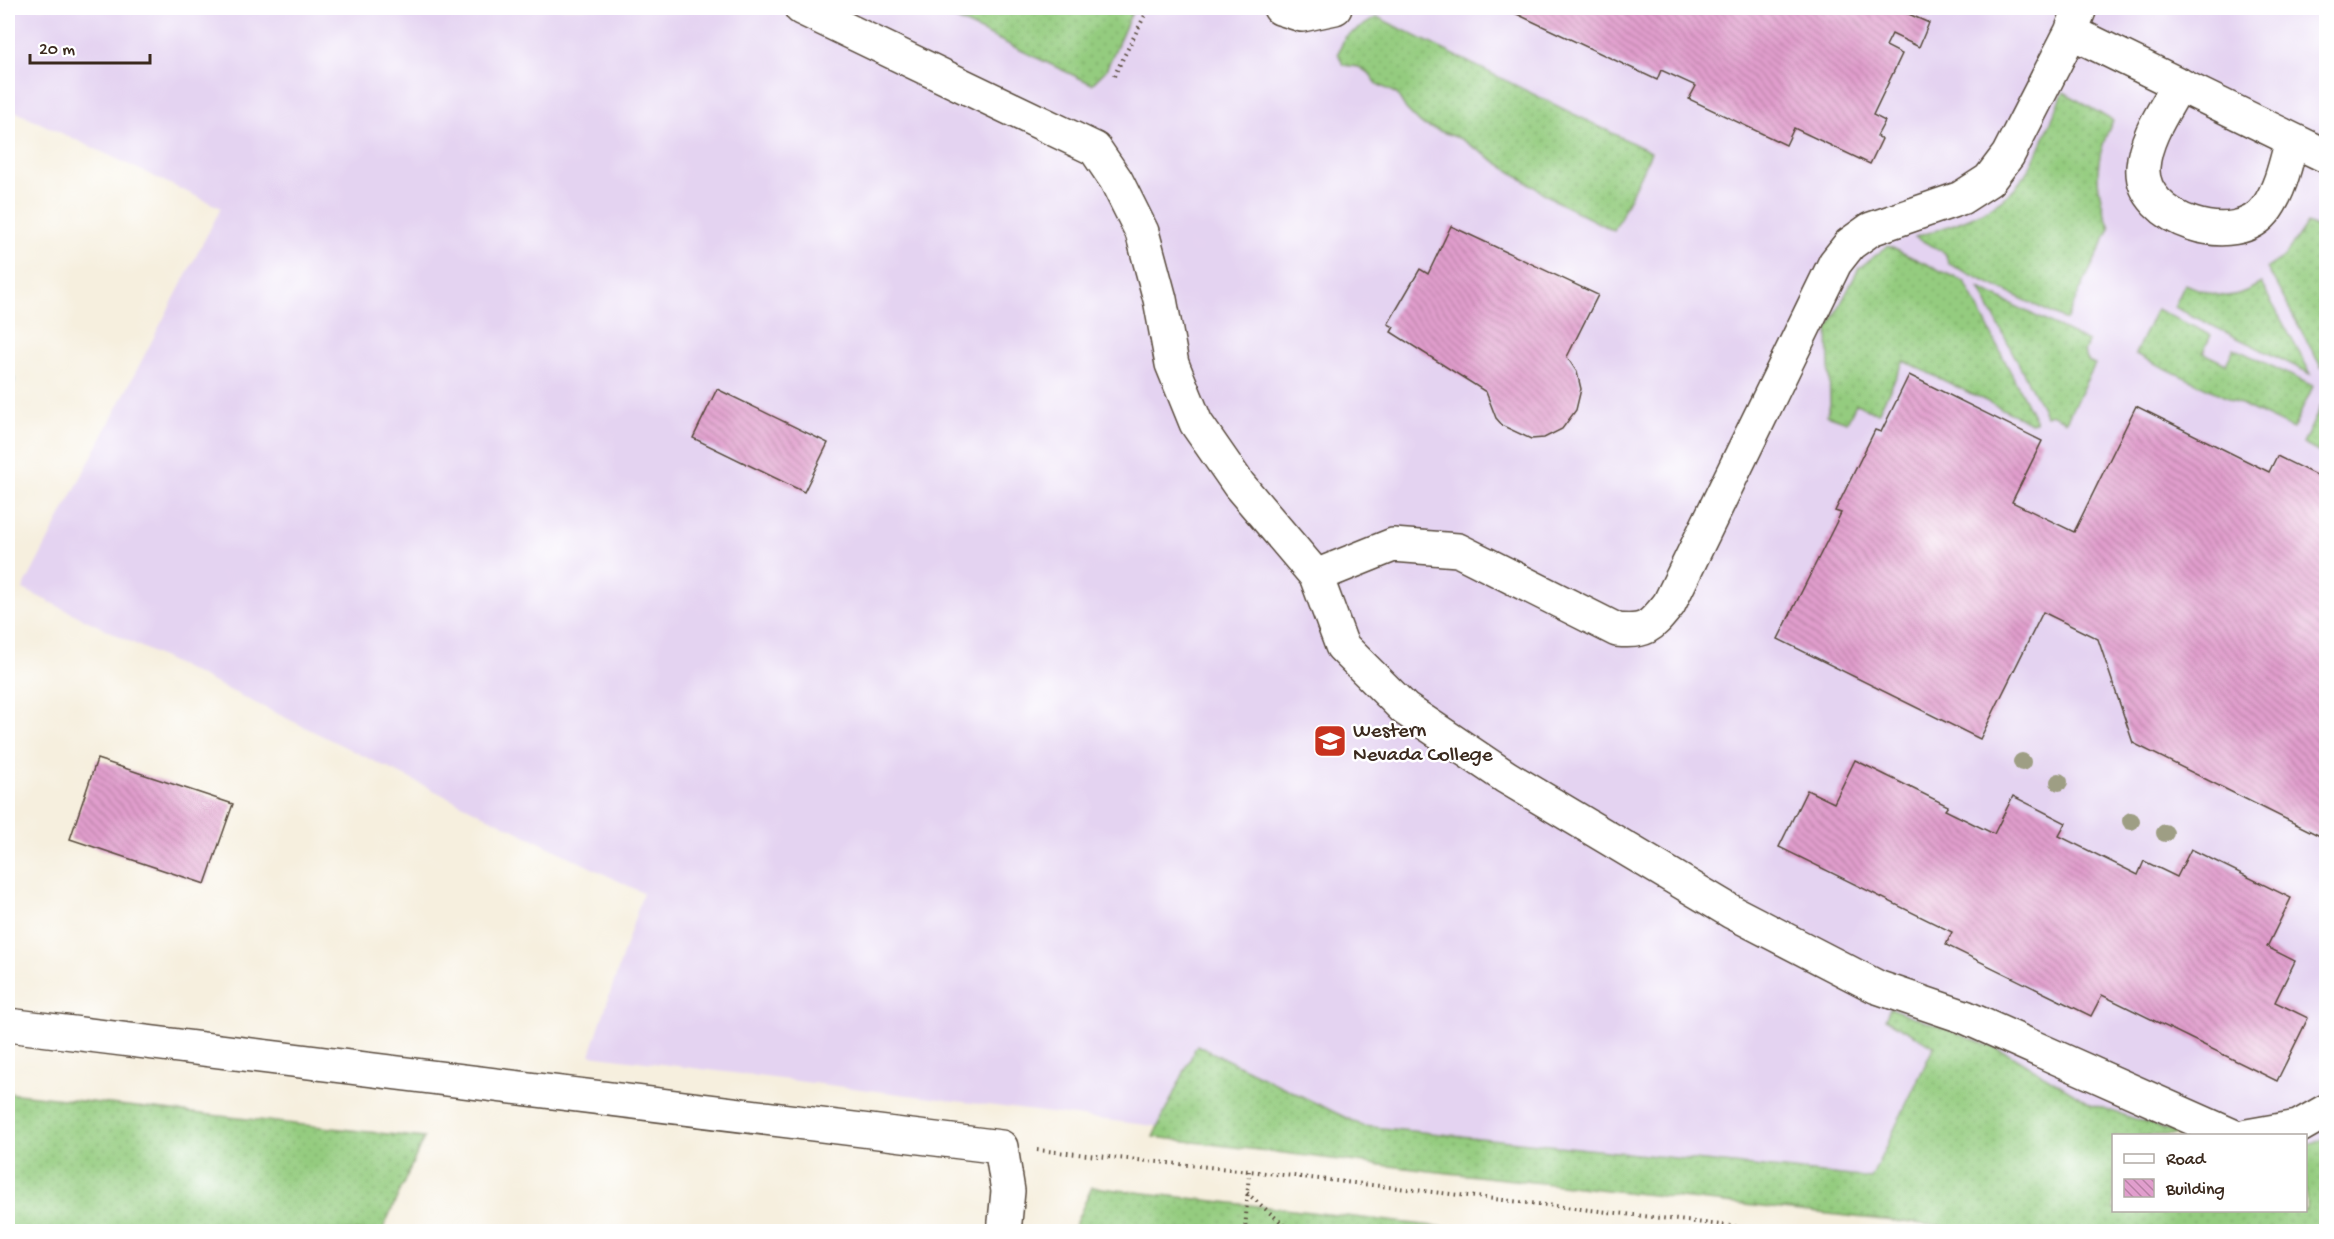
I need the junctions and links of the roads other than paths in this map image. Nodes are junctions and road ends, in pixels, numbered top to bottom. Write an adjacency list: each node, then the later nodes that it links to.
1 (801, 8): 8 (street)
2 (1280, 8): 3 (street)
3 (1335, 8)
4 (2076, 20): 5 (street); 8 (street)
5 (2179, 84): 6 (street); 6 (street)
6 (2292, 140): 7 (street)
7 (2326, 156)
8 (1316, 576): 11 (street)
9 (8, 1025): 13 (street)
10 (2326, 1111): 12 (street)
11 (2228, 1134)
12 (2258, 1134)
13 (1004, 1232)

